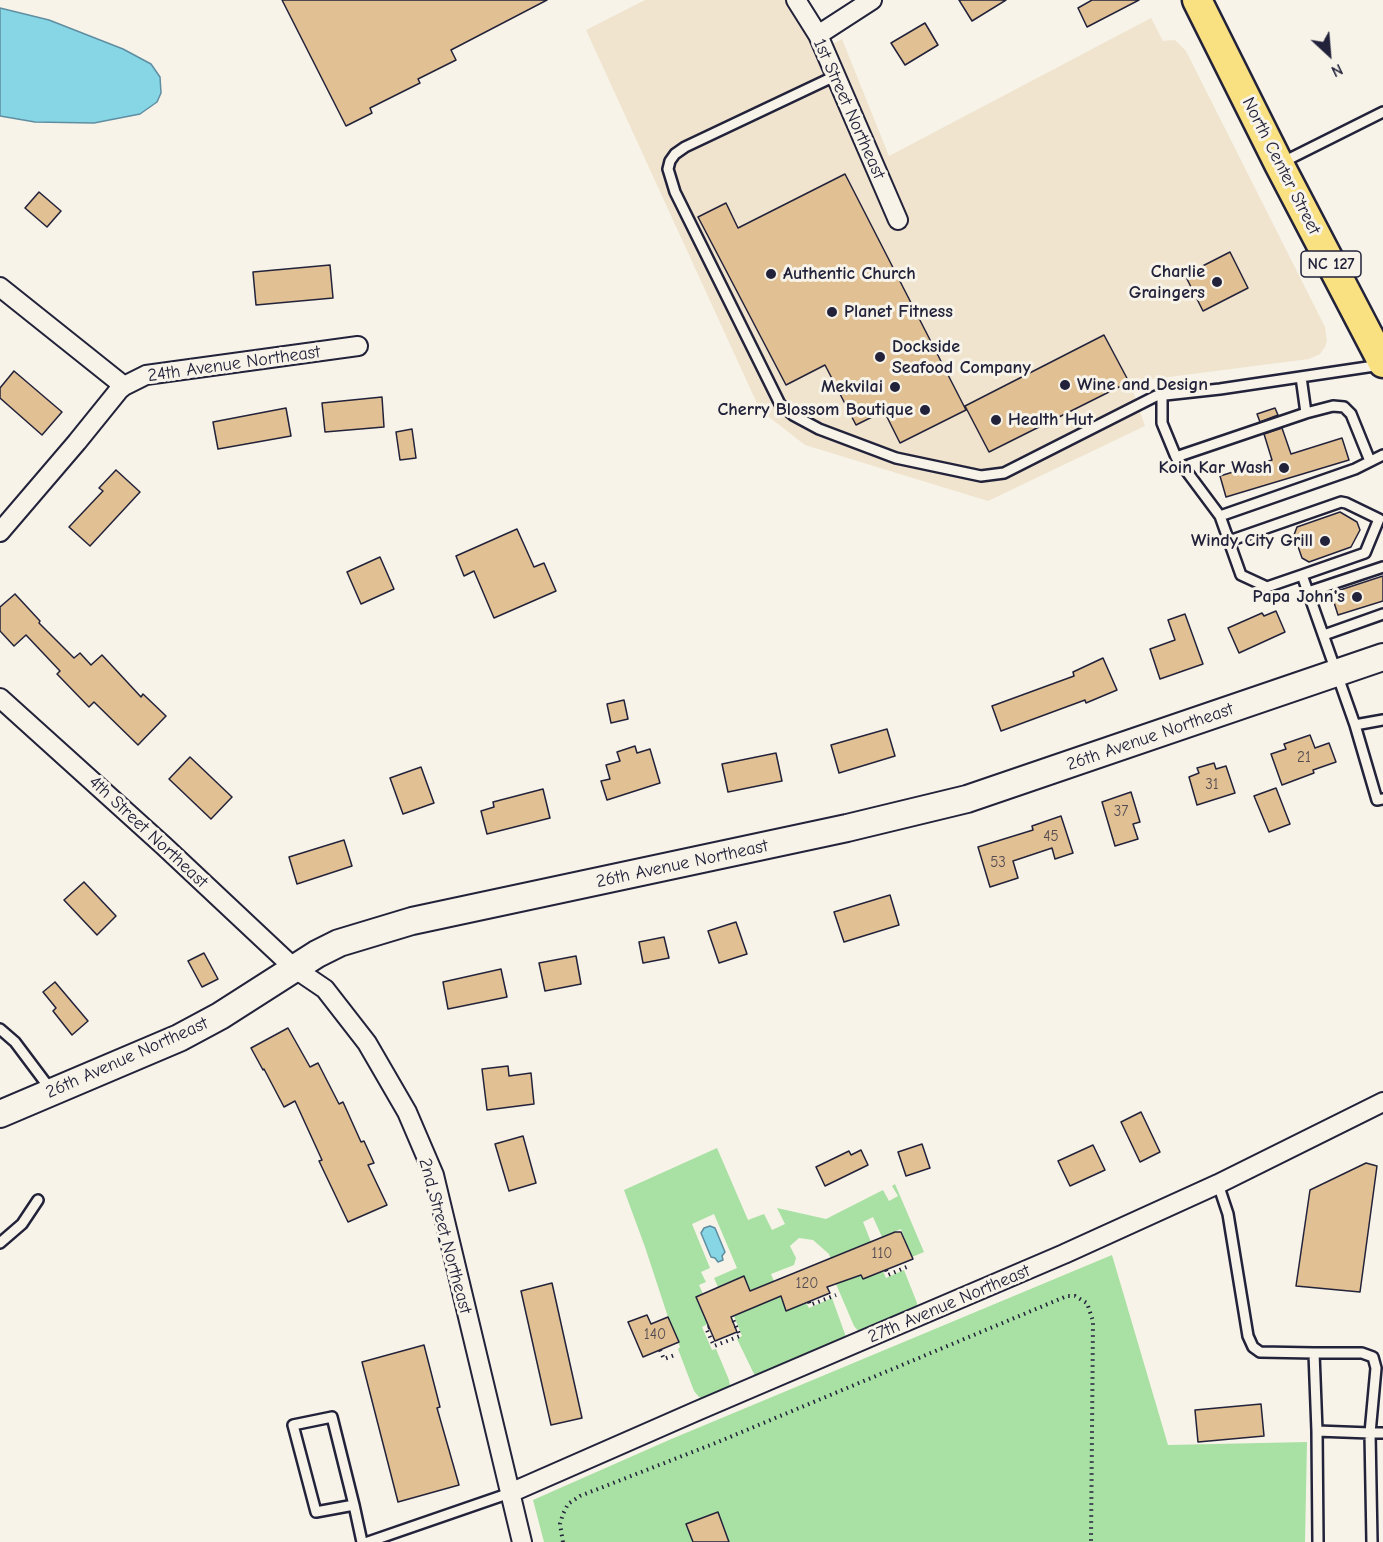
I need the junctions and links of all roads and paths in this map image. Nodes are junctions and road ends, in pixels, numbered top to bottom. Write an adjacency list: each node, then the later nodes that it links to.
1 (796, 0): 4 (street, 1st Street Northeast)
2 (872, 0): 4 (street)
3 (1197, 0): 7 (main road, North Center Street / NC 127)
4 (818, 35): 5 (street, 1st Street Northeast)
5 (835, 76): 8 (street, 1st Street Northeast); 14 (lane)
6 (1383, 112): 7 (lane)
7 (1279, 164): 11 (main road, North Center Street / NC 127)
8 (898, 220)
9 (0, 287): 13 (street)
10 (358, 346): 13 (street, 24th Avenue Northeast)
11 (1383, 364): 12 (lane)
12 (1301, 376): 14 (lane); 15 (lane)
13 (124, 386): 21 (street, 24th Avenue Northeast)
14 (1162, 394): 17 (lane)
15 (1306, 413): 17 (lane); 18 (lane)
16 (1383, 455): 18 (lane)
17 (1176, 457): 19 (lane)
18 (1370, 461): 19 (lane)
19 (1220, 516): 22 (lane)
20 (1381, 518): 22 (lane); 24 (lane)
21 (0, 532)
22 (1229, 541): 24 (lane)
23 (1383, 567): 25 (lane)
24 (1302, 576): 25 (lane)
25 (1308, 592): 27 (lane)
26 (1383, 614): 27 (lane)
27 (1324, 635): 29 (lane)
28 (1383, 657): 29 (street, 26th Avenue Northeast)
29 (1337, 672): 32 (lane); 34 (street, 26th Avenue Northeast)
30 (0, 698): 34 (street, 4th Street Northeast)
31 (1383, 720): 32 (lane)
32 (1356, 725): 33 (lane)
33 (1383, 799)
34 (294, 968): 36 (street, 26th Avenue Northeast); 54 (street, 2nd Street Northeast)
35 (0, 1029): 36 (lane)
36 (53, 1092): 38 (street, 26th Avenue Northeast)
37 (1383, 1101): 39 (street, 27th Avenue Northeast)
38 (0, 1114)
39 (1218, 1184): 49 (lane); 54 (street, 27th Avenue Northeast)
40 (39, 1200): 41 (lane)
41 (0, 1243)
42 (909, 1266): 43 (path)
43 (886, 1270)
44 (836, 1295): 45 (path)
45 (809, 1302)
46 (732, 1317): 47 (path)
47 (709, 1327)
48 (660, 1350): 50 (path)
49 (1314, 1353): 51 (lane); 52 (lane)
50 (675, 1355)
51 (1317, 1431): 52 (lane); 61 (lane)
52 (1370, 1433): 53 (lane); 62 (lane)
53 (1383, 1433)
54 (510, 1493): 57 (lane); 58 (street, 2nd Street Northeast)
55 (354, 1505): 55 (lane); 56 (lane)
56 (362, 1542)
57 (368, 1542)
58 (522, 1542)
59 (563, 1542): 60 (path)
60 (1091, 1542)
61 (1318, 1542)
62 (1372, 1542)

